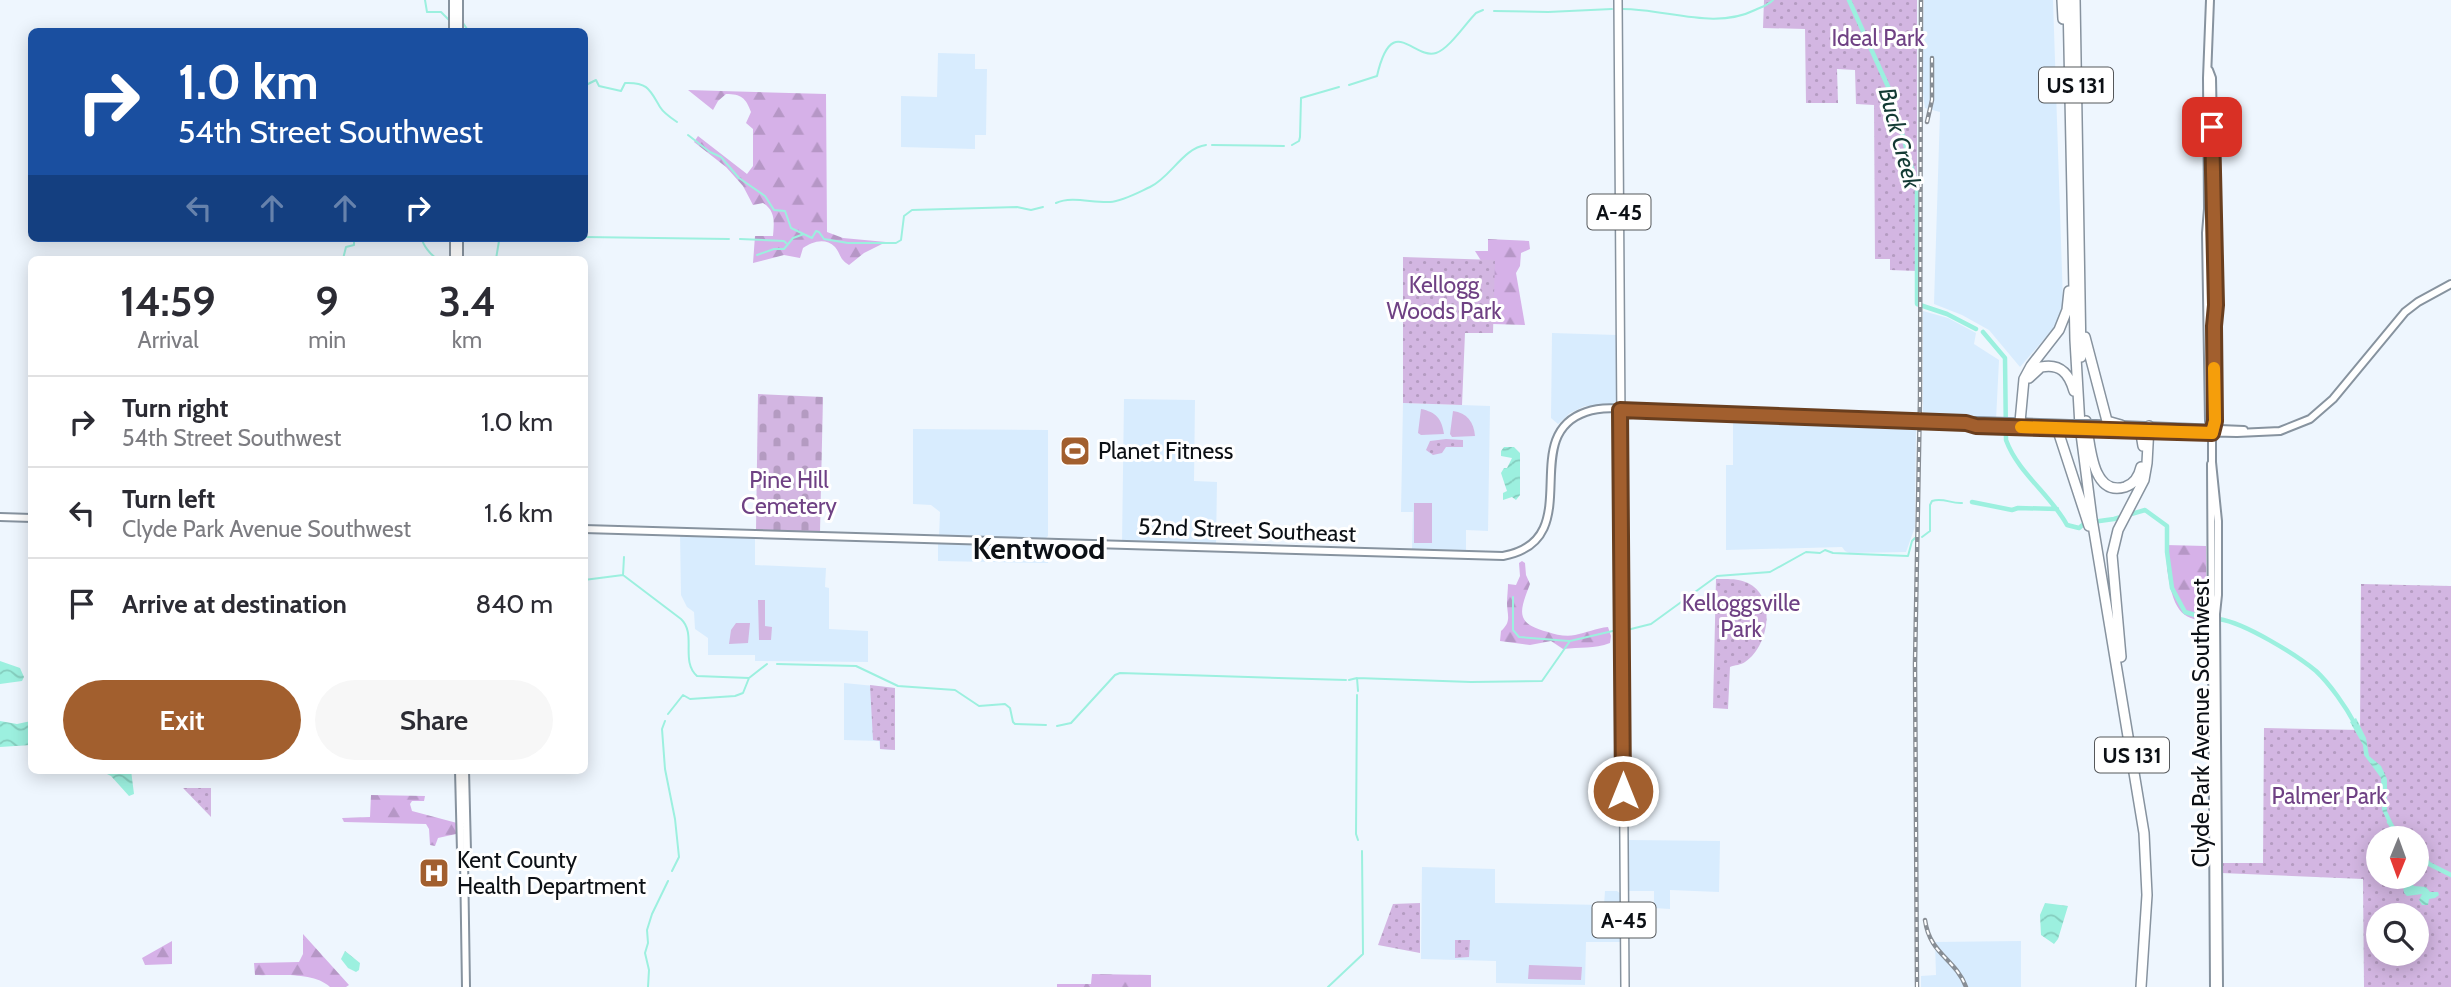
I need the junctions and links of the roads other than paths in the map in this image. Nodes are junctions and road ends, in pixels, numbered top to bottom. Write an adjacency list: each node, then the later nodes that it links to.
1 (453, 0): 8 (main road)
2 (459, 0): 8 (main road)
3 (1618, 0): 25 (main road, A-45)
4 (2062, 0): 12 (highway)
5 (2068, 0): 12 (highway, US 131)
6 (2078, 0): 13 (highway, US 131); 13 (highway)
7 (2210, 0): 11 (main road, Clyde Park Avenue Southwest)
8 (456, 11): 9 (main road); 10 (main road)
9 (454, 28)
10 (458, 28)
11 (2209, 68): 14 (main road, Clyde Park Avenue Southwest); 15 (main road, Clyde Park Avenue Southwest)
12 (2071, 138): 16 (highway, US 131)
13 (2078, 171): 19 (highway, US 131)
14 (2208, 194): 15 (main road); 17 (main road, Clyde Park Avenue Southwest)
15 (2213, 200): 18 (main road, Clyde Park Avenue Southwest)
16 (2072, 201): 27 (highway); 30 (highway, US 131)
17 (2206, 237): 18 (main road); 20 (main road, Clyde Park Avenue Southwest)
18 (2216, 241): 22 (main road, Clyde Park Avenue Southwest)
19 (2080, 272): 26 (highway, US 131); 29 (highway)
20 (2207, 283): 22 (main road); 23 (main road, Clyde Park Avenue Southwest)
21 (2451, 284): 36 (main road)
22 (2216, 293): 24 (main road, Clyde Park Avenue Southwest)
23 (2207, 305): 24 (main road); 36 (main road, Clyde Park Avenue Southwest)
24 (2216, 313): 36 (main road, Clyde Park Avenue Southwest)
25 (1620, 410): 28 (main road); 43 (main road, 52nd Street Southeast); 52 (main road, A-45)
26 (2084, 414): 35 (highway); 40 (highway, US 131)
27 (2025, 422): 28 (main road); 30 (main road); 30 (highway); 32 (highway)
28 (2006, 425): 32 (main road)
29 (2121, 425): 31 (main road); 34 (main road)
30 (2073, 426): 31 (main road, bridge); 33 (main road); 40 (highway, US 131)
31 (2096, 427): 35 (main road)
32 (2041, 428): 33 (main road)
33 (2057, 428): 40 (highway)
34 (2148, 429): 35 (main road); 36 (main road); 46 (highway)
35 (2132, 430)
36 (2212, 430): 37 (main road, Clyde Park Avenue Southwest)
37 (2212, 459): 41 (main road, Clyde Park Avenue Southwest); 42 (main road, Clyde Park Avenue Southwest)
38 (0, 517): 39 (main road)
39 (28, 518)
40 (2093, 522): 46 (highway, US 131); 53 (highway, US 131)
41 (2210, 525): 42 (main road); 44 (main road, Clyde Park Avenue Southwest)
42 (2218, 528): 45 (main road, Clyde Park Avenue Southwest)
43 (588, 529)
44 (2210, 572): 45 (main road); 47 (main road, Clyde Park Avenue Southwest)
45 (2218, 581): 47 (main road, Clyde Park Avenue Southwest)
46 (2121, 657): 54 (highway, US 131)
47 (2214, 708): 55 (main road, Clyde Park Avenue Southwest)
48 (462, 774): 50 (main road)
49 (463, 774): 50 (main road)
50 (464, 858): 51 (main road)
51 (466, 987)
52 (1625, 987)
53 (2141, 987)
54 (2146, 987)
55 (2217, 987)

